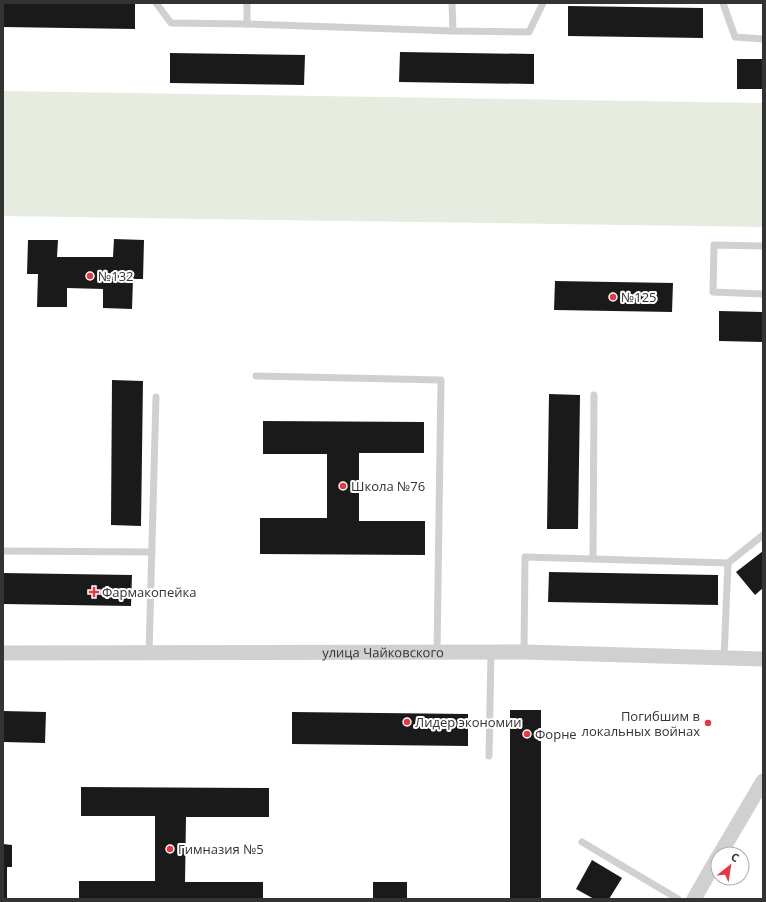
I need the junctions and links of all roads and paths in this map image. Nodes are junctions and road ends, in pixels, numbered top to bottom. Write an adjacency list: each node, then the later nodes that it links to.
1 (156, 3): 6 (lane)
2 (247, 3): 6 (lane)
3 (452, 3): 7 (lane)
4 (543, 3): 7 (lane)
5 (723, 3): 8 (lane)
6 (247, 24): 7 (lane)
7 (453, 31)
8 (763, 39)
9 (763, 246): 10 (lane)
10 (763, 294)
11 (256, 376): 19 (lane)
12 (594, 395): 17 (lane)
13 (156, 397): 16 (lane)
14 (763, 535): 18 (lane)
15 (3, 550): 16 (lane)
16 (152, 552): 22 (lane)
17 (593, 558): 18 (lane); 20 (lane)
18 (728, 564): 24 (lane)
19 (437, 652): 22 (street, улица Чайковского); 23 (street, улица Чайковского)
20 (524, 652): 23 (street, улица Чайковского); 24 (street, улица Чайковского)
21 (3, 653): 22 (street, улица Чайковского)
22 (149, 653)
23 (491, 653): 26 (lane)
24 (724, 657): 25 (street, улица Чайковского)
25 (763, 659)
26 (489, 756)
27 (763, 781): 29 (street)
28 (582, 842): 31 (lane)
29 (725, 846)
30 (710, 871): 32 (street)
31 (678, 899)
32 (694, 899)

